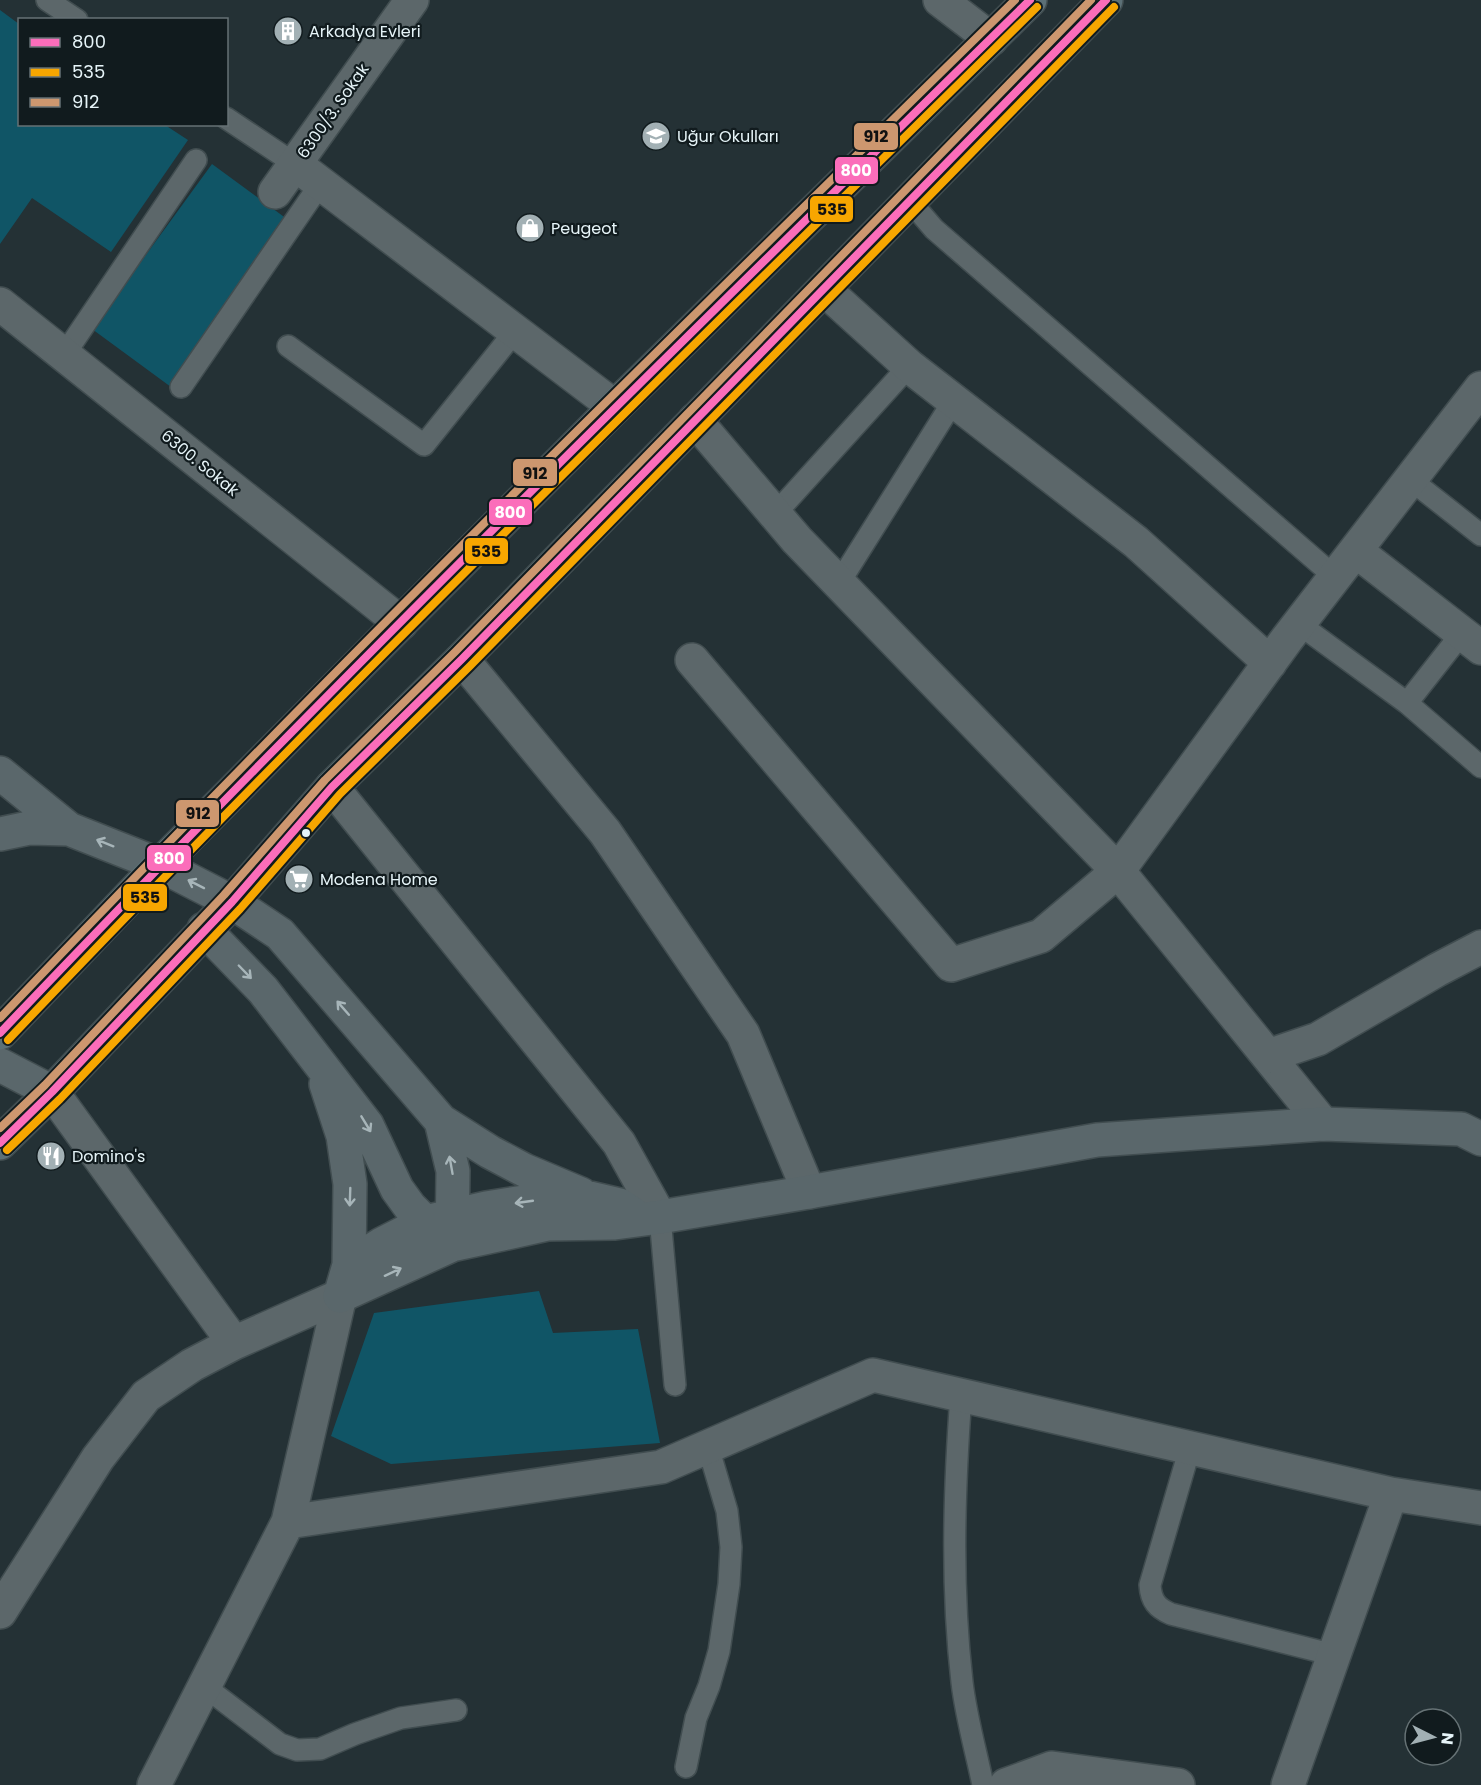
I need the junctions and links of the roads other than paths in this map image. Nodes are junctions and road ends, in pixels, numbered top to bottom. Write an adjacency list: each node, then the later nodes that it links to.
1 (47, 0): 6 (lane)
2 (412, 0): 10 (street, 6300/3. Sokak)
3 (940, 0): 7 (street)
4 (1030, 0): 7 (highway)
5 (1106, 0): 13 (highway)
6 (74, 18)
7 (992, 39): 23 (highway)
8 (228, 119): 10 (lane)
9 (196, 160): 18 (lane)
10 (295, 164): 11 (street); 12 (street, 6300/3. Sokak)
11 (321, 183): 16 (street); 20 (lane)
12 (275, 192)
13 (909, 201): 14 (highway); 29 (lane)
14 (824, 289): 19 (street); 24 (highway)
15 (0, 304): 18 (street, 6300. Sokak)
16 (516, 330): 17 (lane); 23 (street)
17 (288, 346)
18 (64, 355): 31 (street, 6300. Sokak)
19 (909, 366): 22 (street); 26 (lane)
20 (181, 387)
21 (1481, 388): 25 (street)
22 (954, 400): 30 (lane); 36 (street)
23 (615, 407): 31 (highway)
24 (695, 420): 26 (street); 34 (highway)
25 (1411, 480): 27 (lane); 28 (street)
26 (775, 514): 30 (street)
27 (1481, 535)
28 (1356, 551): 29 (street); 33 (street)
29 (1335, 577): 32 (street)
30 (839, 583): 44 (street)
31 (401, 623): 43 (highway)
32 (1299, 624): 36 (street); 37 (lane)
33 (1471, 641): 37 (lane)
34 (462, 659): 40 (highway); 57 (street)
35 (692, 660): 44 (street)
36 (1270, 663): 44 (street)
37 (1407, 704): 38 (lane)
38 (1481, 767)
39 (0, 773): 41 (street)
40 (333, 787): 45 (highway); 59 (street)
41 (69, 829): 42 (street); 43 (street, one-way to 41)
42 (0, 834)
43 (160, 865): 45 (street, one-way to 43); 48 (highway)
44 (1118, 871): 49 (street)
45 (232, 902): 46 (highway); 53 (street, one-way to 45)
46 (204, 929): 50 (street, one-way to 50); 52 (highway)
47 (1481, 947): 49 (street)
48 (0, 1033)
49 (1268, 1056): 54 (street)
50 (317, 1059): 60 (street, one-way to 60); 61 (street, one-way to 61)
51 (0, 1065): 52 (street)
52 (52, 1092): 56 (highway); 63 (street)
53 (441, 1121): 58 (street); 60 (street, one-way to 53)
54 (1323, 1124): 55 (street); 57 (street)
55 (1481, 1139)
56 (0, 1143)
57 (809, 1192): 59 (street)
58 (590, 1198): 59 (street); 60 (street, one-way to 60)
59 (650, 1217): 60 (street); 64 (lane)
60 (443, 1227): 61 (street); 62 (street, one-way to 60)
61 (349, 1265): 62 (street)
62 (340, 1296): 63 (street); 70 (street)
63 (234, 1343): 71 (street)
64 (675, 1385)
65 (961, 1395): 66 (street); 67 (street); 77 (lane)
66 (708, 1447): 70 (street); 75 (lane)
67 (1190, 1448): 68 (street); 72 (lane)
68 (1391, 1494): 69 (street); 72 (street)
69 (1481, 1508)
70 (288, 1522): 73 (street)
71 (0, 1612)
72 (1334, 1654): 80 (street)
73 (204, 1686): 74 (lane); 76 (street)
74 (456, 1710)
75 (686, 1767)
76 (154, 1785)
77 (983, 1785)
78 (1006, 1785): 79 (street)
79 (1178, 1785)
80 (1288, 1785)

